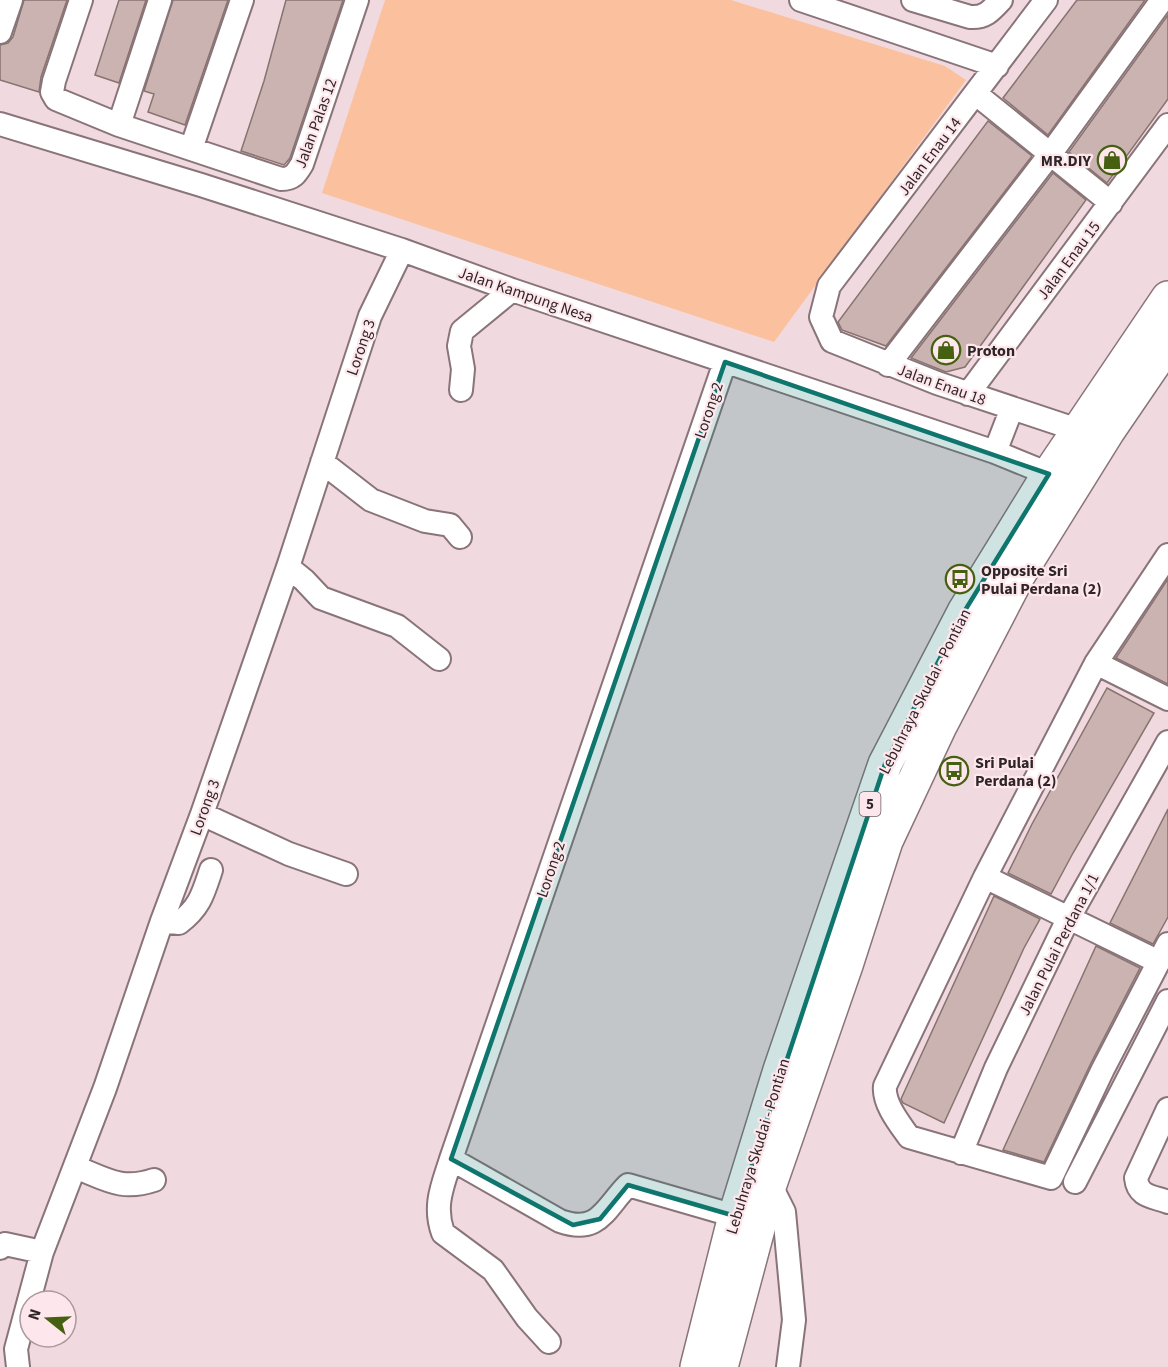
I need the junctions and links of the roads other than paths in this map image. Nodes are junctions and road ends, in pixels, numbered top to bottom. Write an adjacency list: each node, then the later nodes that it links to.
1 (11, 0): 11 (street)
2 (81, 0): 15 (street, Jalan Palas 12)
3 (160, 0): 15 (street)
4 (242, 0): 17 (street)
5 (357, 0): 17 (street, Jalan Palas 12)
6 (801, 0): 12 (street)
7 (913, 0): 8 (street)
8 (1001, 0)
9 (1046, 0): 12 (street, Jalan Enau 14)
10 (1162, 0): 18 (street)
11 (0, 32)
12 (997, 66): 13 (street, Jalan Enau 14)
13 (976, 94): 18 (street); 23 (street, Jalan Enau 14)
14 (0, 124): 20 (street, Jalan Kampung Nesa)
15 (119, 125): 17 (street, Jalan Palas 12)
16 (1168, 125): 19 (street, Jalan Enau 15)
17 (191, 148)
18 (1051, 153): 19 (street); 26 (street)
19 (1111, 202): 28 (street, Jalan Enau 15)
20 (402, 250): 21 (street, Jalan Kampung Nesa); 32 (street, Lorong 3)
21 (512, 290): 25 (street, Jalan Kampung Nesa); 27 (street)
22 (1168, 298): 30 (highway, Lebuhraya Skudai - Pontian / 5)
23 (821, 316): 26 (street, Jalan Enau 18)
24 (1168, 343): 55 (highway, Lebuhraya Skudai - Pontian / 5)
25 (725, 362): 31 (street, Jalan Kampung Nesa); 51 (street, Lorong 2)
26 (888, 365): 28 (street, Jalan Enau 18)
27 (461, 390)
28 (968, 394): 29 (street, Jalan Enau 18)
29 (1012, 408): 30 (street, Jalan Enau 18); 31 (street)
30 (1078, 430): 33 (highway, Lebuhraya Skudai - Pontian / 5)
31 (995, 452): 33 (street, Jalan Kampung Nesa)
32 (322, 462): 34 (street); 36 (street, Lorong 3)
33 (1049, 474): 57 (highway, Lebuhraya Skudai - Pontian / 5)
34 (460, 537)
35 (1168, 555): 38 (street)
36 (288, 567): 37 (street); 41 (street, Lorong 3)
37 (439, 659)
38 (1096, 663): 39 (street); 44 (street)
39 (1168, 699)
40 (1168, 741): 45 (street, Jalan Pulai Perdana 1/1)
41 (202, 814): 43 (street); 46 (street, Lorong 3)
42 (211, 870): 46 (street)
43 (346, 874)
44 (985, 877): 45 (street); 50 (street)
45 (1068, 919): 47 (street); 50 (street, Jalan Pulai Perdana 1/1)
46 (162, 921): 52 (street, Lorong 3)
47 (1163, 953): 50 (street)
48 (1168, 1001): 54 (street)
49 (1168, 1109): 56 (street)
50 (961, 1153)
51 (451, 1159): 57 (street); 60 (street, Lorong 2)
52 (75, 1167): 53 (street); 59 (street, Lorong 3)
53 (154, 1180)
54 (1075, 1182)
55 (770, 1184): 63 (highway, Lebuhraya Skudai - Pontian / 5); 64 (street)
56 (1168, 1202)
57 (735, 1216): 62 (highway, Lebuhraya Skudai - Pontian / 5)
58 (0, 1248): 59 (street)
59 (42, 1252): 61 (street, Lorong 3)
60 (549, 1342)
61 (18, 1367)
62 (697, 1367)
63 (722, 1367)
64 (788, 1367)

